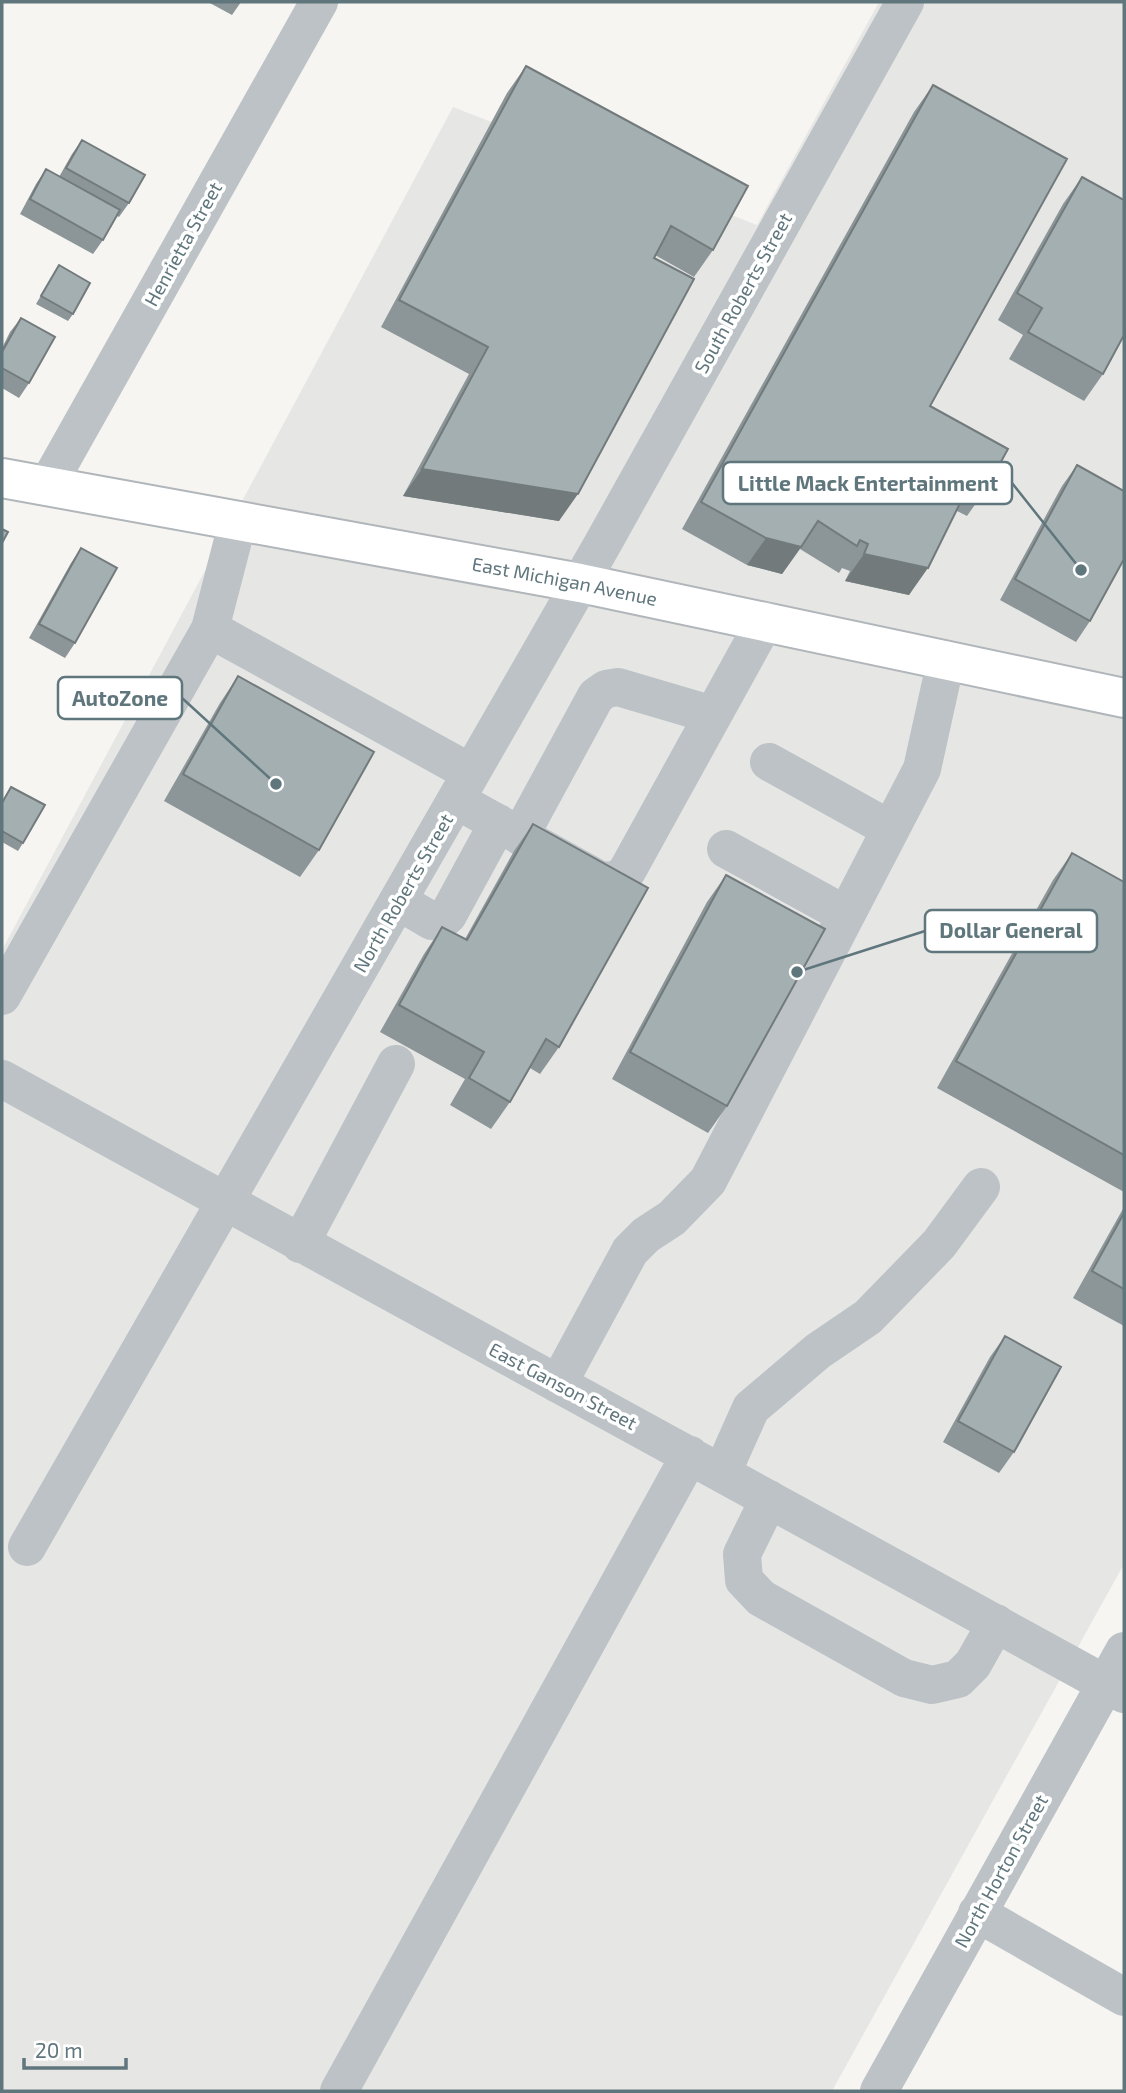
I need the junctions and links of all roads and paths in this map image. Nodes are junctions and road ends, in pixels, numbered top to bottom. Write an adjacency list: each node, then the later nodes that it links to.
1 (319, 2): 4 (street, Henrietta Street)
2 (905, 2): 6 (street, South Roberts Street)
3 (2, 478): 4 (main road, East Michigan Avenue)
4 (47, 486): 5 (main road, East Michigan Avenue)
5 (238, 521): 6 (main road, East Michigan Avenue); 8 (street)
6 (580, 583): 7 (main road, East Michigan Avenue); 13 (street, North Roberts Street)
7 (765, 621): 9 (main road, East Michigan Avenue); 11 (street)
8 (210, 629): 13 (street); 19 (street)
9 (946, 660): 10 (main road, East Michigan Avenue); 15 (street)
10 (1124, 698)
11 (713, 715): 14 (street); 14 (street)
12 (769, 762): 15 (street)
13 (464, 786): 14 (street); 17 (street, North Roberts Street)
14 (509, 829): 17 (street)
15 (890, 829): 18 (street)
16 (726, 849): 18 (street)
17 (398, 901): 23 (street, North Roberts Street)
18 (846, 915): 25 (street)
19 (2, 996)
20 (396, 1064): 24 (street)
21 (2, 1079): 23 (street, East Ganson Street)
22 (981, 1187): 26 (street)
23 (226, 1203): 24 (street, East Ganson Street); 28 (street, North Roberts Street)
24 (300, 1244): 25 (street, East Ganson Street)
25 (558, 1384): 26 (street, East Ganson Street)
26 (706, 1464): 27 (street, East Ganson Street); 33 (street)
27 (769, 1499): 29 (street, East Ganson Street); 29 (street)
28 (27, 1547)
29 (996, 1623): 30 (street, East Ganson Street)
30 (1118, 1676): 31 (street, North Horton Street)
31 (977, 1913): 32 (street); 34 (street, North Horton Street)
32 (1124, 1997)
33 (339, 2091)
34 (879, 2091)

